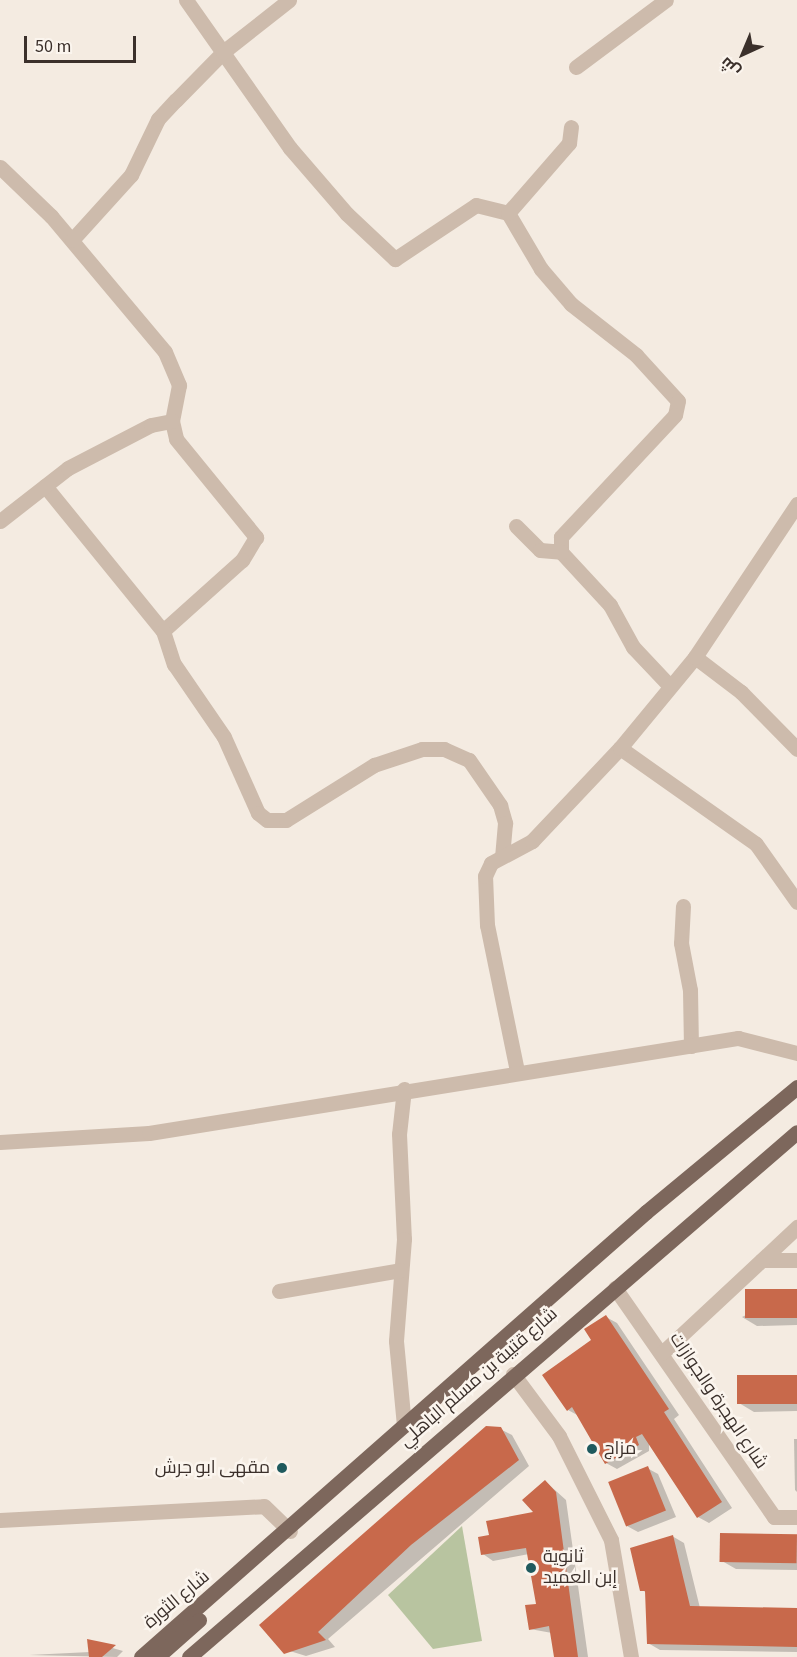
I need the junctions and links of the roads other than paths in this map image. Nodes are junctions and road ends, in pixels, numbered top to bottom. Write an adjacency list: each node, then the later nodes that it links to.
1 (186, 0): 4 (street)
2 (289, 0): 4 (street)
3 (666, 0): 5 (street)
4 (223, 52): 8 (street); 9 (street)
5 (576, 67)
6 (571, 127): 8 (street)
7 (0, 167): 9 (street)
8 (508, 213): 15 (street)
9 (72, 240): 10 (street)
10 (172, 421): 11 (street); 16 (street)
11 (45, 486): 13 (street); 16 (street)
12 (797, 504): 17 (street)
13 (0, 521)
14 (516, 526): 15 (street)
15 (561, 552): 18 (street)
16 (163, 631): 21 (street)
17 (695, 657): 18 (street); 20 (street)
18 (668, 684): 19 (street)
19 (620, 748): 21 (street); 22 (street)
20 (797, 749)
21 (502, 855): 26 (street)
22 (797, 902)
23 (683, 906): 24 (street)
24 (691, 1046): 25 (street); 26 (street)
25 (797, 1053)
26 (517, 1071): 28 (street)
27 (797, 1087): 39 (main road, شارع قتيبة بن مسلم الباهلي)
28 (404, 1089): 30 (street); 34 (street)
29 (797, 1132): 35 (main road, شارع قتيبة بن مسلم الباهلي)
30 (0, 1142)
31 (797, 1227): 32 (street)
32 (762, 1260): 33 (street); 37 (street)
33 (797, 1260)
34 (400, 1270): 36 (street); 39 (street)
35 (615, 1287): 37 (street, شارع الهجرة والجوازات); 38 (main road, شارع قتيبة بن مسلم الباهلي)
36 (279, 1291)
37 (662, 1353): 40 (street, شارع الهجرة والجوازات)
38 (513, 1374): 46 (main road, شارع قتيبة بن مسلم الباهلي); 47 (street)
39 (404, 1426): 42 (main road, شارع قتيبة بن مسلم الباهلي)
40 (797, 1517)
41 (0, 1520): 42 (street)
42 (290, 1531): 43 (main road, شارع قتيبة بن مسلم الباهلي)
43 (239, 1574): 44 (main road, شارع الثورة); 45 (main road)
44 (141, 1657)
45 (157, 1657)
46 (189, 1657)
47 (631, 1657)

